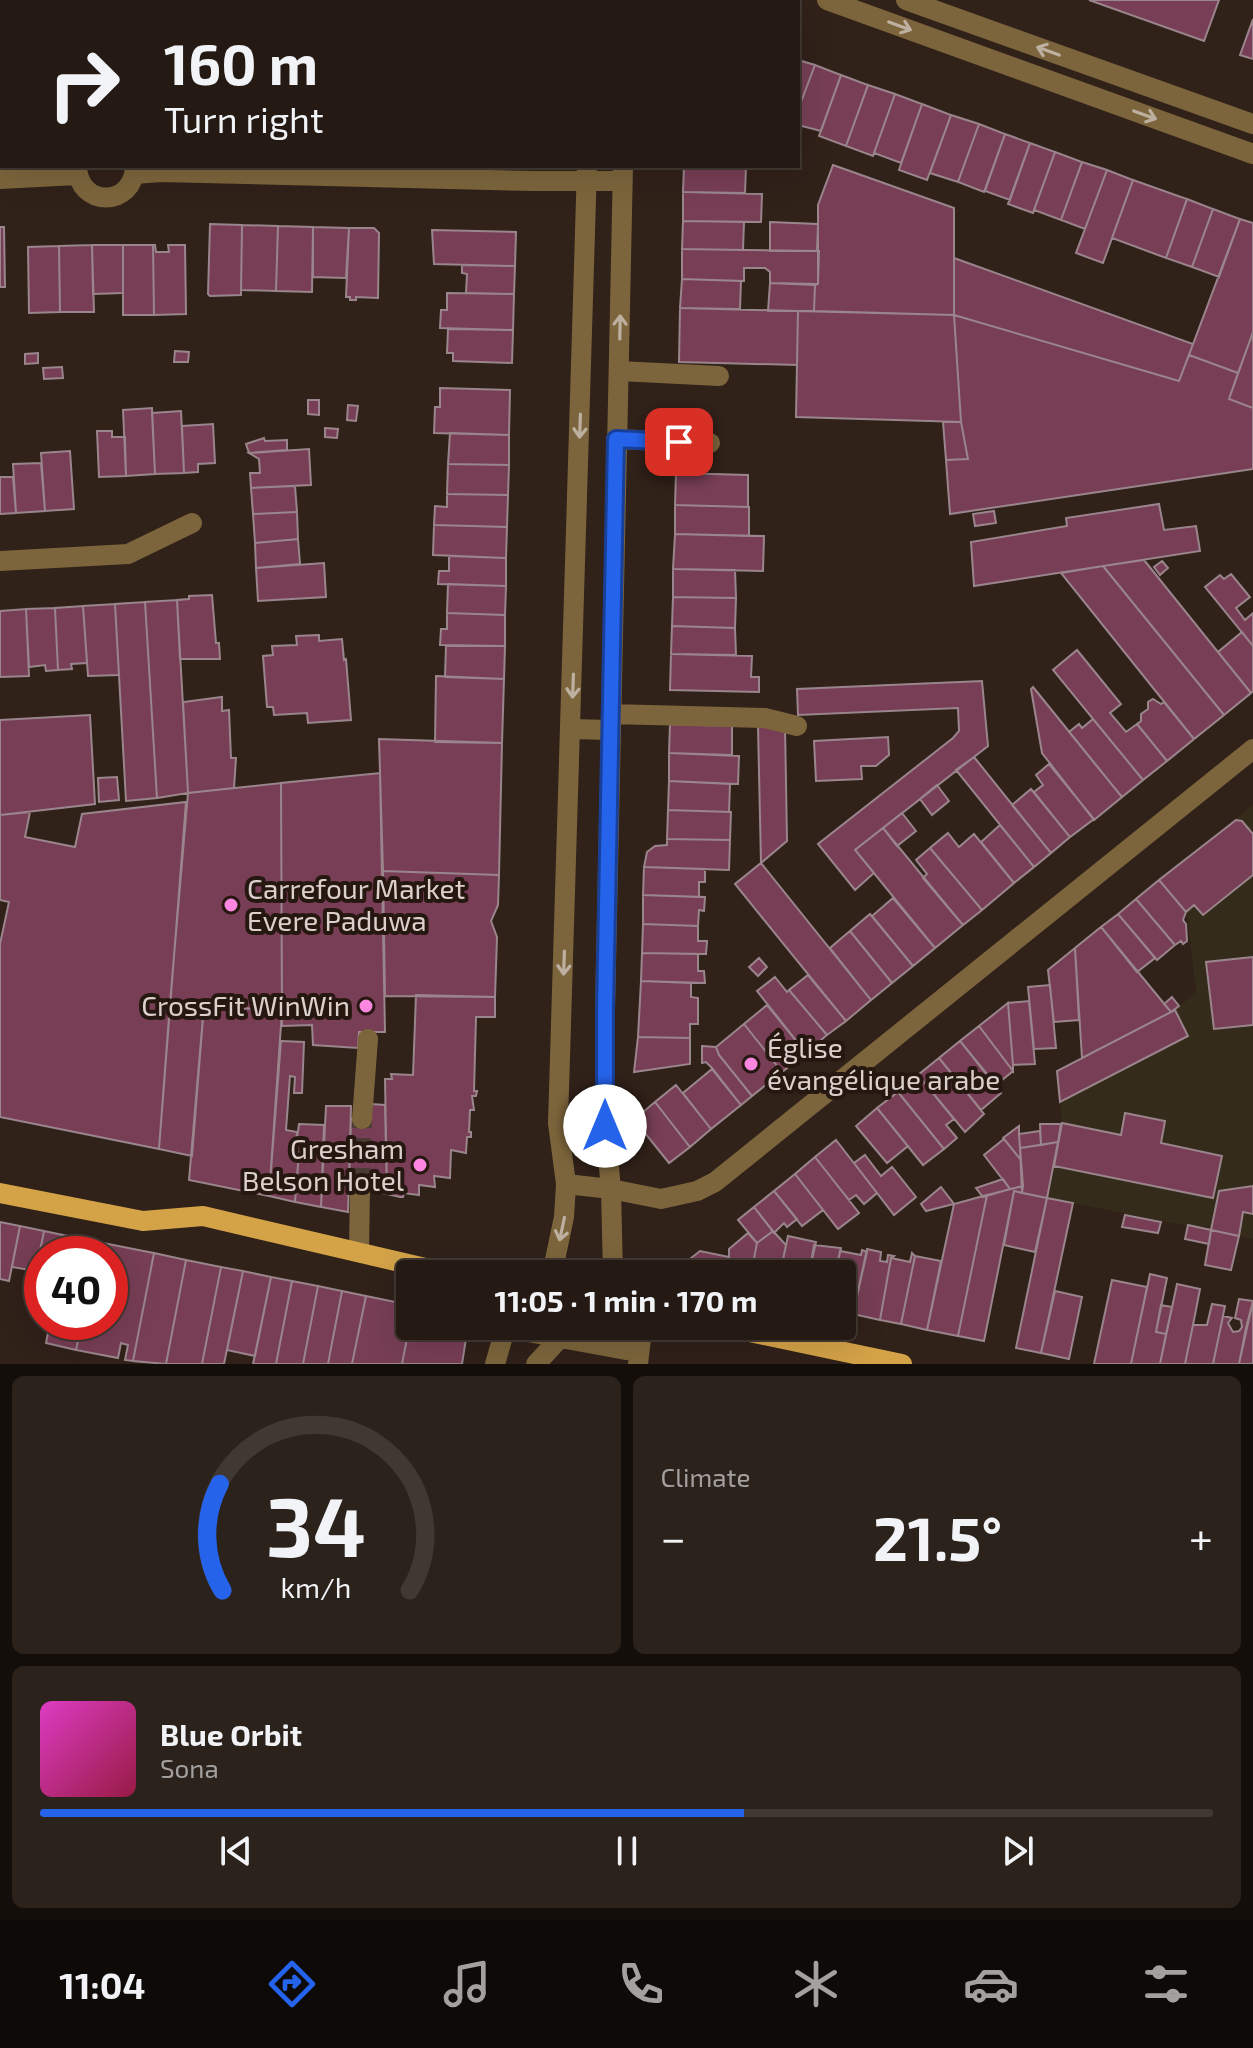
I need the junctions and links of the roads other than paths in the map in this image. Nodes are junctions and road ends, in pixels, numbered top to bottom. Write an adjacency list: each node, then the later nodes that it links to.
1 (827, 0): 4 (street, one-way to 4)
2 (906, 0): 3 (street, one-way to 2)
3 (1253, 124)
4 (1253, 154)
5 (77, 170): 6 (street); 9 (street)
6 (134, 170): 7 (street)
7 (587, 173): 8 (street); 18 (street, one-way to 18)
8 (623, 173): 10 (street, one-way to 8)
9 (0, 179)
10 (619, 371): 11 (street); 12 (street)
11 (719, 376)
12 (616, 439): 13 (street); 16 (street)
13 (710, 443)
14 (192, 523): 15 (street)
15 (0, 561)
16 (611, 722): 17 (street); 18 (street); 24 (street)
17 (797, 726)
18 (571, 729): 22 (street, one-way to 22)
19 (1253, 749): 24 (street)
20 (368, 1039): 21 (street)
21 (362, 1119)
22 (566, 1184): 24 (street); 27 (street, one-way to 27)
23 (360, 1188): 26 (street)
24 (611, 1189): 28 (street)
25 (0, 1193): 26 (main road)
26 (359, 1252): 29 (main road)
27 (555, 1260)
28 (613, 1260)
29 (396, 1261)
30 (506, 1340): 36 (street)
31 (558, 1340): 37 (street)
32 (571, 1340): 34 (street)
33 (788, 1340): 39 (main road)
34 (587, 1343): 35 (street); 38 (street)
35 (632, 1357)
36 (495, 1364)
37 (536, 1364)
38 (596, 1364)
39 (902, 1364)

